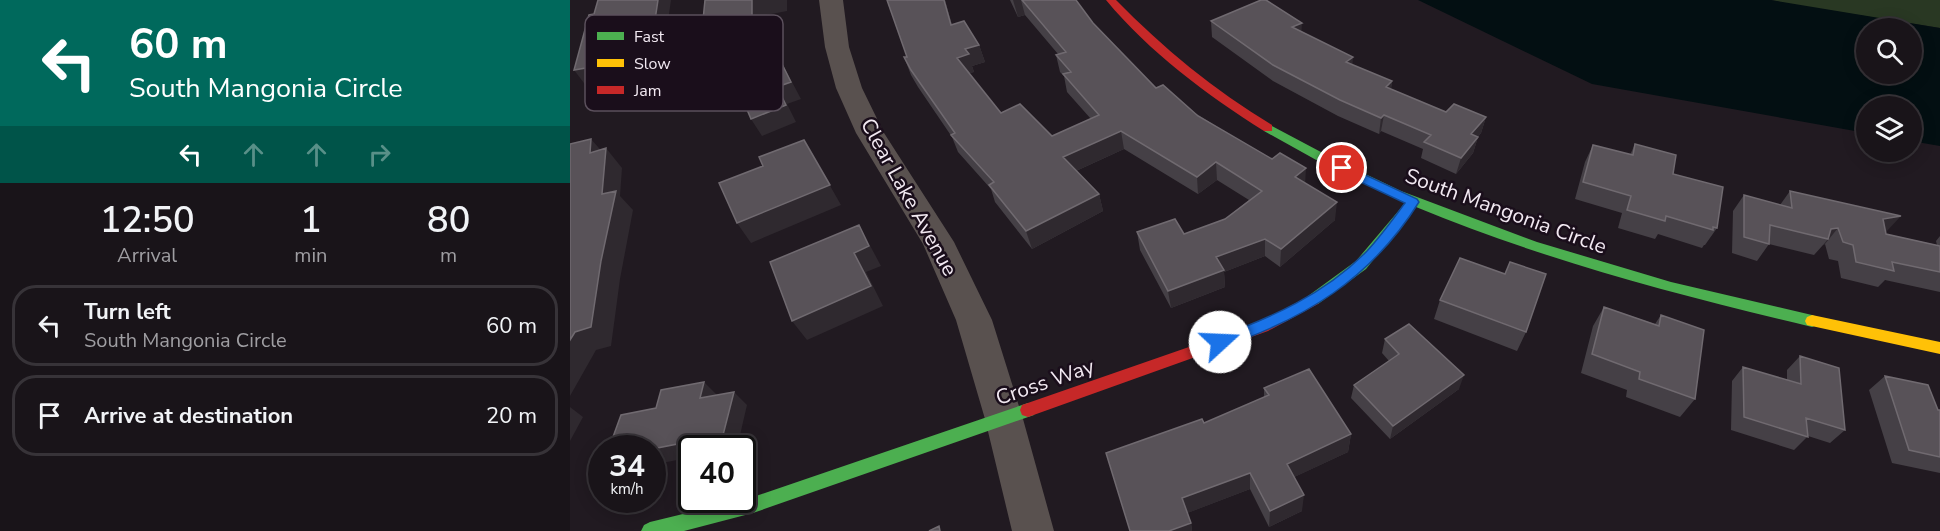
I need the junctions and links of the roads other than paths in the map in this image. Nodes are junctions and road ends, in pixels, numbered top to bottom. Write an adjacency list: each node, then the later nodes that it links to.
1 (831, 0): 5 (street, Clear Lake Avenue)
2 (1111, 0): 3 (street, South Mangonia Circle)
3 (1413, 202): 4 (street, South Mangonia Circle); 5 (street, Cross Way)
4 (1940, 348)
5 (1004, 419): 6 (street, Cross Way); 7 (street, Clear Lake Avenue)
6 (650, 531)
7 (1034, 531)

